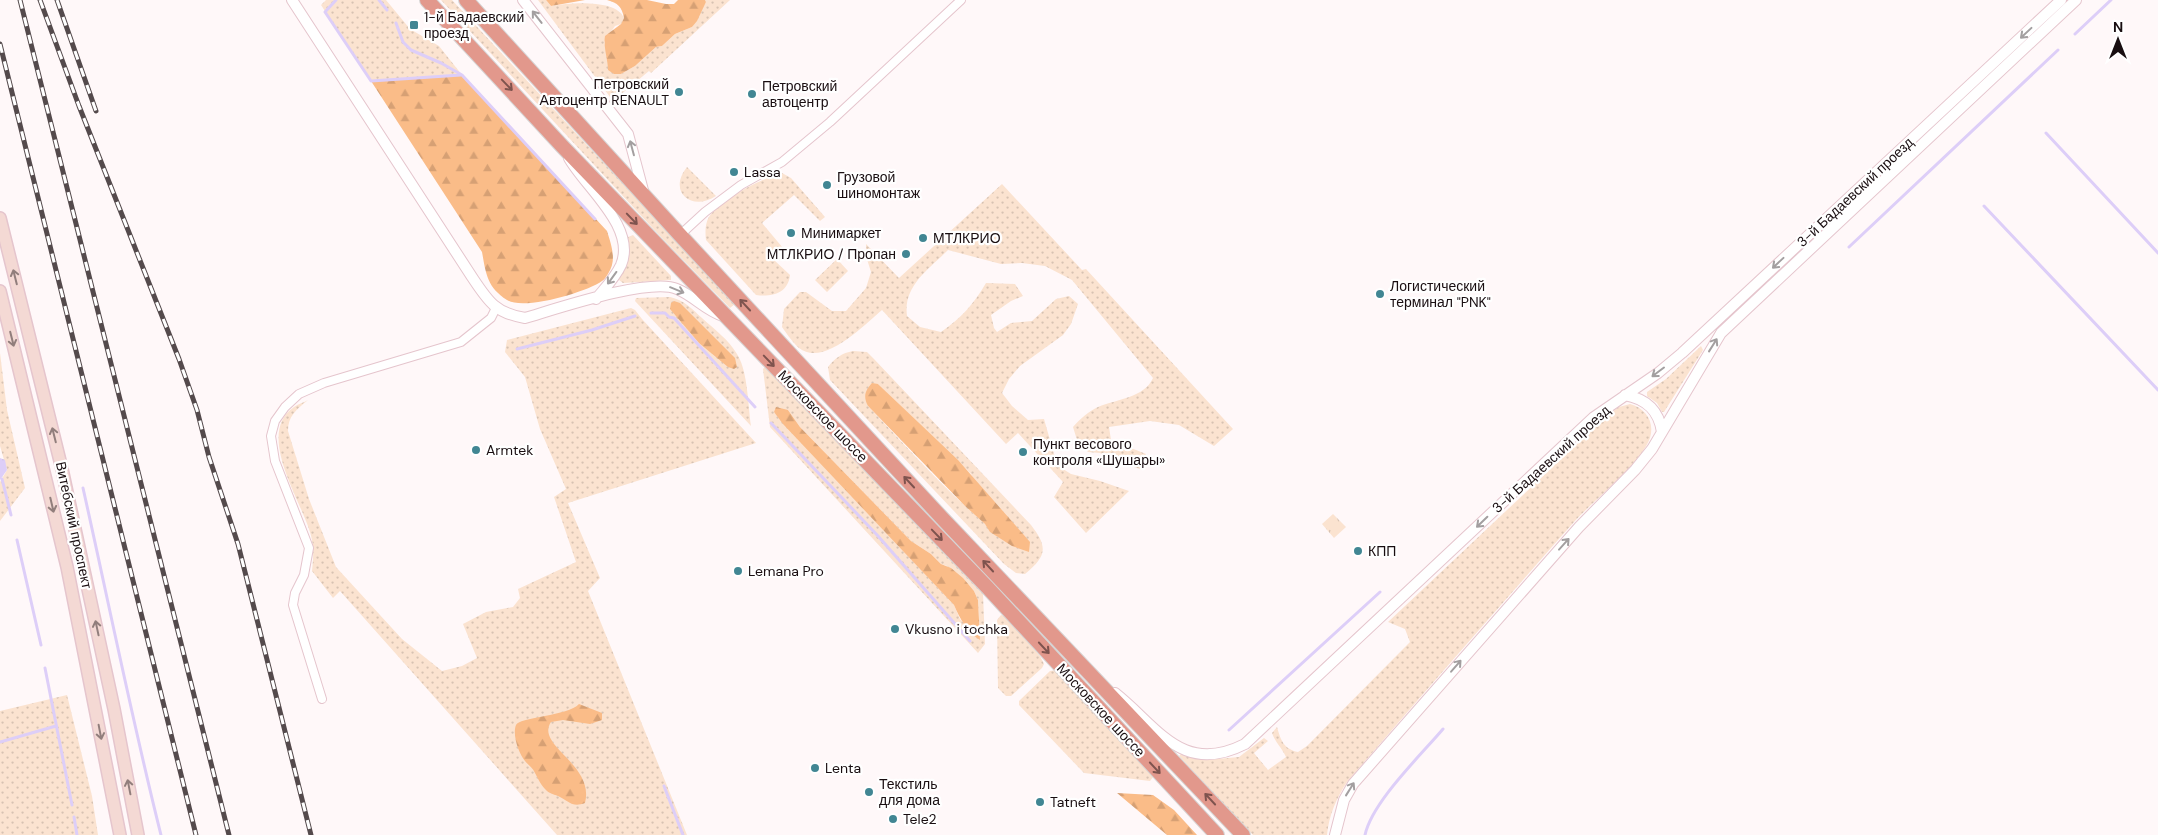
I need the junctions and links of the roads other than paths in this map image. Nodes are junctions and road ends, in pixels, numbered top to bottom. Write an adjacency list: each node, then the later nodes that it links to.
1 (292, 0): 14 (street)
2 (427, 0): 8 (highway, Московское шоссе, one-way to 8)
3 (466, 0): 9 (highway, Московское шоссе)
4 (524, 0): 9 (street, one-way to 4)
5 (961, 0): 11 (street)
6 (2062, 0): 16 (street, 3-й Бадаевский проезд, one-way to 16)
7 (2076, 0): 17 (street, 3-й Бадаевский проезд, one-way to 7)
8 (562, 146): 13 (street, one-way to 13); 15 (highway, Московское шоссе, one-way to 15)
9 (644, 195): 11 (highway, Московское шоссе)
10 (0, 218): 21 (main road, Витебский проспект, one-way to 10)
11 (680, 235): 18 (highway, Московское шоссе, one-way to 11)
12 (0, 291): 20 (main road, Витебский проспект, one-way to 20)
13 (596, 299): 14 (street); 15 (street, one-way to 15)
14 (496, 308): 19 (street)
15 (726, 317): 22 (highway, Московское шоссе, one-way to 22)
16 (1625, 395): 17 (street); 18 (street, 3-й Бадаевский проезд, one-way to 18)
17 (1662, 432): 24 (street, 3-й Бадаевский проезд, one-way to 17)
18 (1095, 677): 23 (highway, Московское шоссе, one-way to 18)
19 (322, 698)
20 (120, 835)
21 (138, 835)
22 (1216, 835)
23 (1243, 835)
24 (1335, 835)

